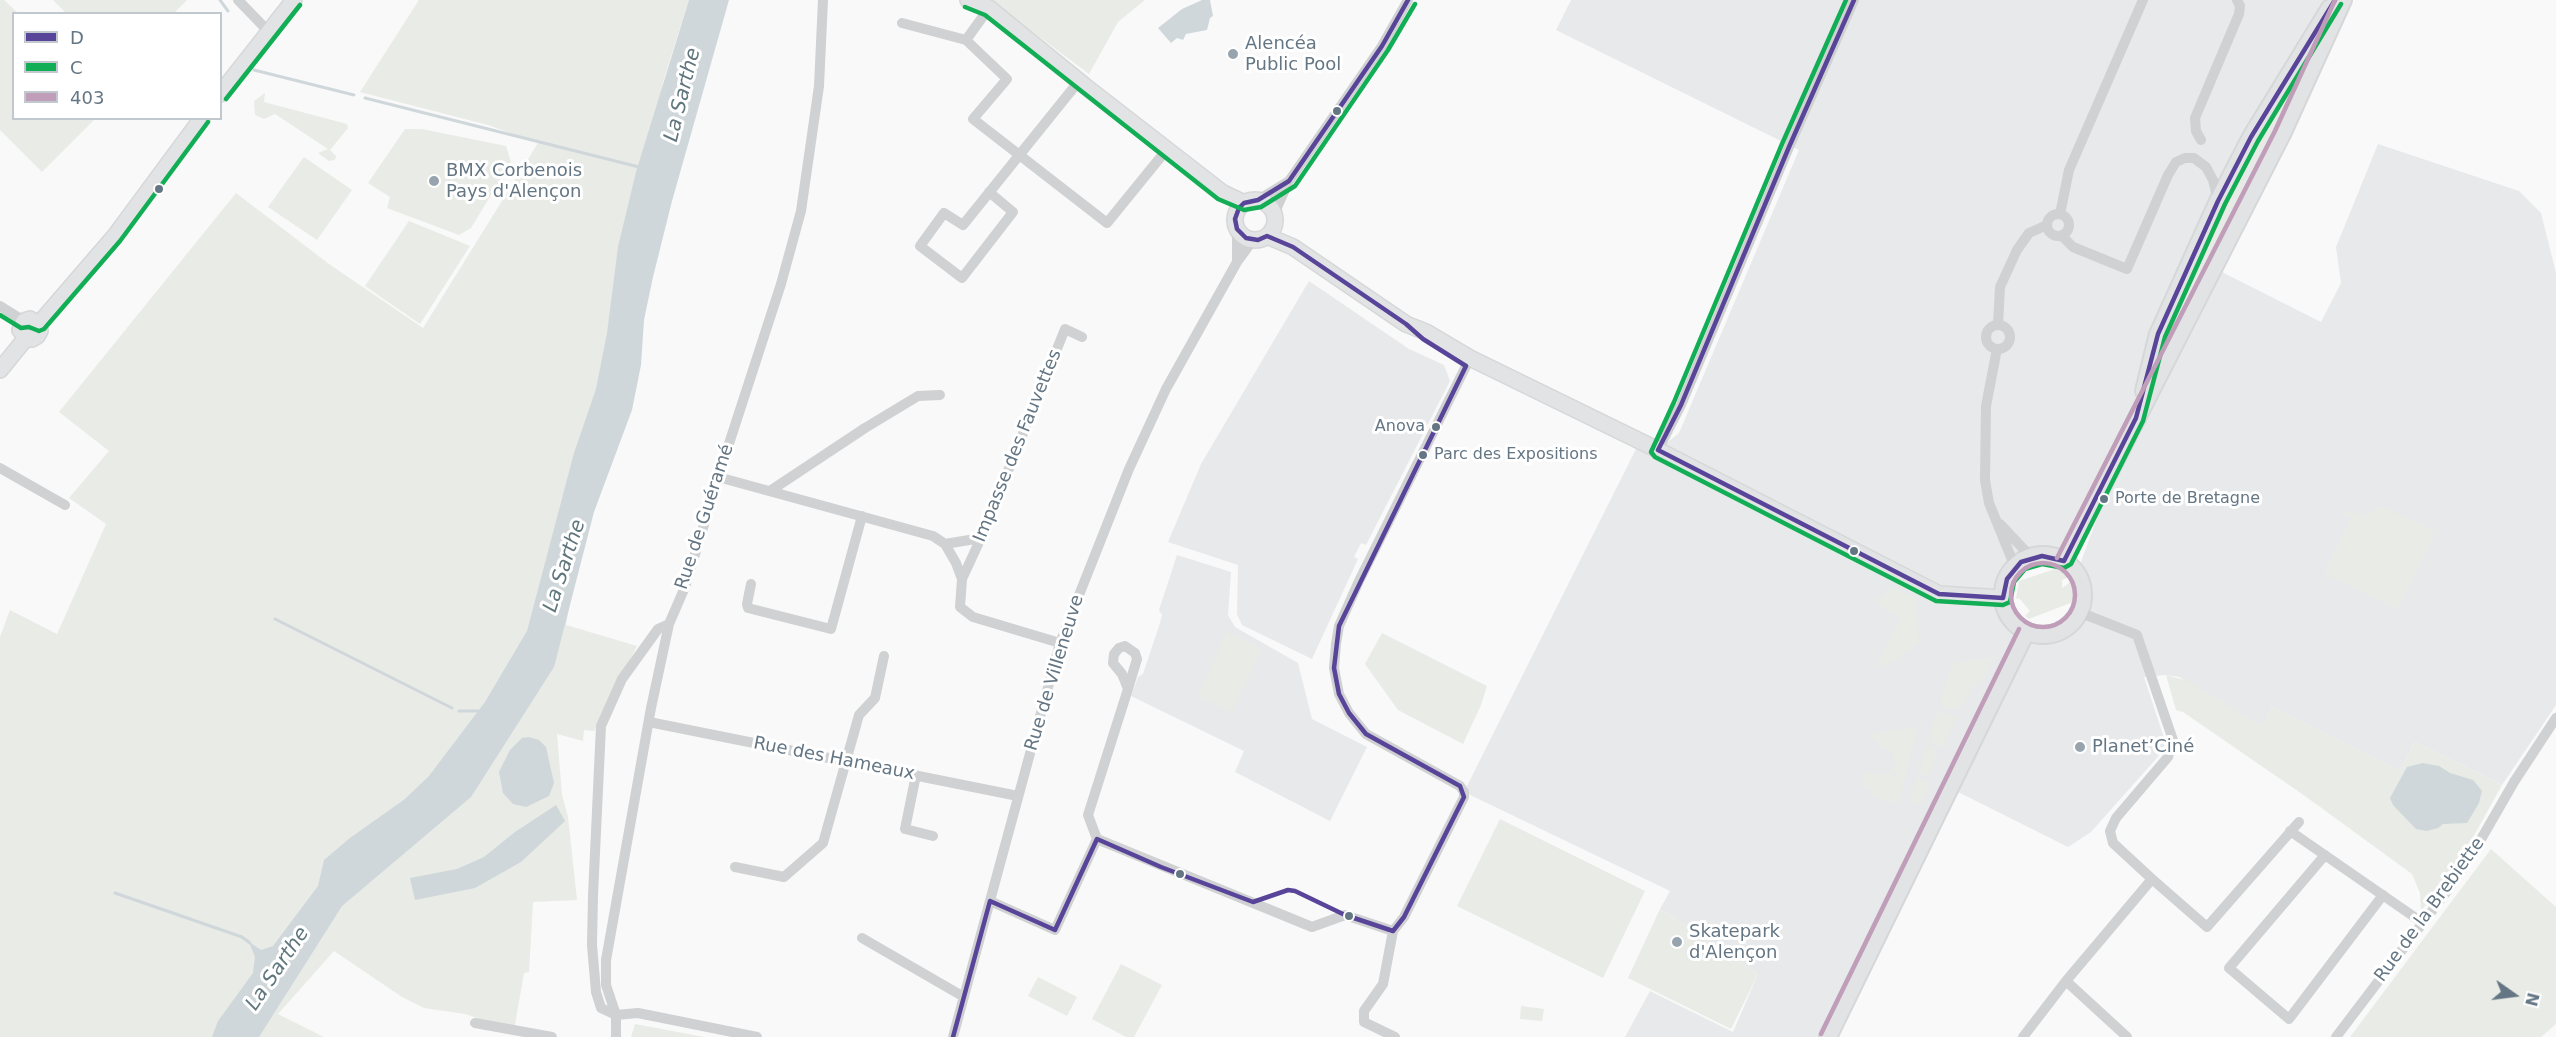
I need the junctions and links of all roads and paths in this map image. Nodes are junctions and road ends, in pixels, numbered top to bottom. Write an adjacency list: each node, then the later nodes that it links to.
1 (238, 0): 13 (street)
2 (294, 0): 13 (street)
3 (823, 0): 41 (street, Rue de Guéramé)
4 (968, 0): 11 (street)
5 (1408, 0): 21 (street)
6 (1854, 0): 39 (street)
7 (2143, 0): 25 (street)
8 (2237, 0): 18 (street)
9 (2335, 0): 23 (main road)
10 (2343, 0): 38 (main road)
11 (989, 8): 14 (street); 15 (street)
12 (902, 23): 14 (street)
13 (268, 32): 16 (street)
14 (966, 40): 20 (street)
15 (1079, 81): 19 (street); 20 (street)
16 (222, 91)
17 (201, 120): 31 (street)
18 (2201, 140)
19 (1168, 148): 20 (street); 24 (street)
20 (1019, 155): 22 (street)
21 (1289, 181): 24 (street); 27 (street, Rue de Villeneuve)
22 (989, 192): 22 (street)
23 (2218, 201): 28 (street); 38 (main road)
24 (1244, 211): 27 (street); 27 (street); 29 (street, Rue de Villeneuve)
25 (2060, 214): 26 (street); 28 (street)
26 (2046, 225): 28 (street); 32 (street)
27 (1267, 229): 29 (street, Rue de Villeneuve); 35 (street)
28 (2062, 236)
29 (1237, 262): 57 (street, Rue de Villeneuve)
30 (0, 306): 31 (street)
31 (31, 323): 36 (street)
32 (1998, 325): 34 (street); 34 (street)
33 (1082, 337): 46 (street, Impasse des Fauvettes)
34 (1997, 349): 45 (street)
35 (1468, 362): 39 (street); 75 (street)
36 (0, 370)
37 (940, 395): 42 (street)
38 (2136, 418): 49 (main road)
39 (1658, 450): 53 (street)
40 (0, 468): 43 (street)
41 (718, 477): 42 (street); 55 (street, Rue de Guéramé)
42 (770, 491): 44 (street)
43 (64, 505)
44 (862, 516): 47 (street); 52 (street)
45 (1996, 519): 48 (street); 50 (street)
46 (981, 538): 47 (street); 51 (street, Impasse des Fauvettes)
47 (945, 544): 51 (street)
48 (2031, 557): 49 (main road); 50 (main road)
49 (2064, 561): 54 (main road)
50 (2015, 567): 53 (main road)
51 (962, 579): 57 (street)
52 (752, 585)
53 (2003, 598): 56 (main road)
54 (2079, 612): 56 (main road); 71 (street)
55 (669, 624): 61 (street, Rue de Guéramé); 79 (street)
56 (2026, 632): 88 (main road)
57 (1060, 643): 64 (street, Rue de Villeneuve)
58 (884, 656): 62 (street)
59 (1128, 690): 68 (street)
60 (2556, 718): 74 (street, Rue de la Brebiette)
61 (649, 722): 62 (street, Rue des Hameaux); 79 (street, Rue de Guéramé)
62 (845, 762): 63 (street, Rue des Hameaux); 70 (street)
63 (916, 775): 64 (street, Rue des Hameaux); 67 (street)
64 (1018, 796): 73 (street, Rue de Villeneuve)
65 (2299, 822): 66 (street)
66 (2290, 831): 69 (street); 71 (street)
67 (933, 836)
68 (1097, 839): 73 (street); 75 (street)
69 (2325, 855): 72 (street); 72 (street)
70 (735, 867)
71 (2152, 879): 77 (street)
72 (2383, 896): 74 (street)
73 (990, 901): 78 (street, Rue de Villeneuve)
74 (2423, 923): 91 (street, Rue de la Brebiette)
75 (1393, 931): 81 (street)
76 (862, 938): 78 (street)
77 (2066, 981): 89 (street); 90 (street)
78 (964, 997): 85 (street, Rue de Villeneuve)
79 (616, 1015): 83 (street, Rue de Guéramé); 84 (street)
80 (475, 1023): 82 (street)
81 (1375, 1027): 86 (street); 87 (street)
82 (552, 1037)
83 (616, 1037)
84 (757, 1037)
85 (953, 1037)
86 (1365, 1037)
87 (1395, 1037)
88 (1828, 1037)
89 (2023, 1037)
90 (2127, 1037)
91 (2336, 1037)

